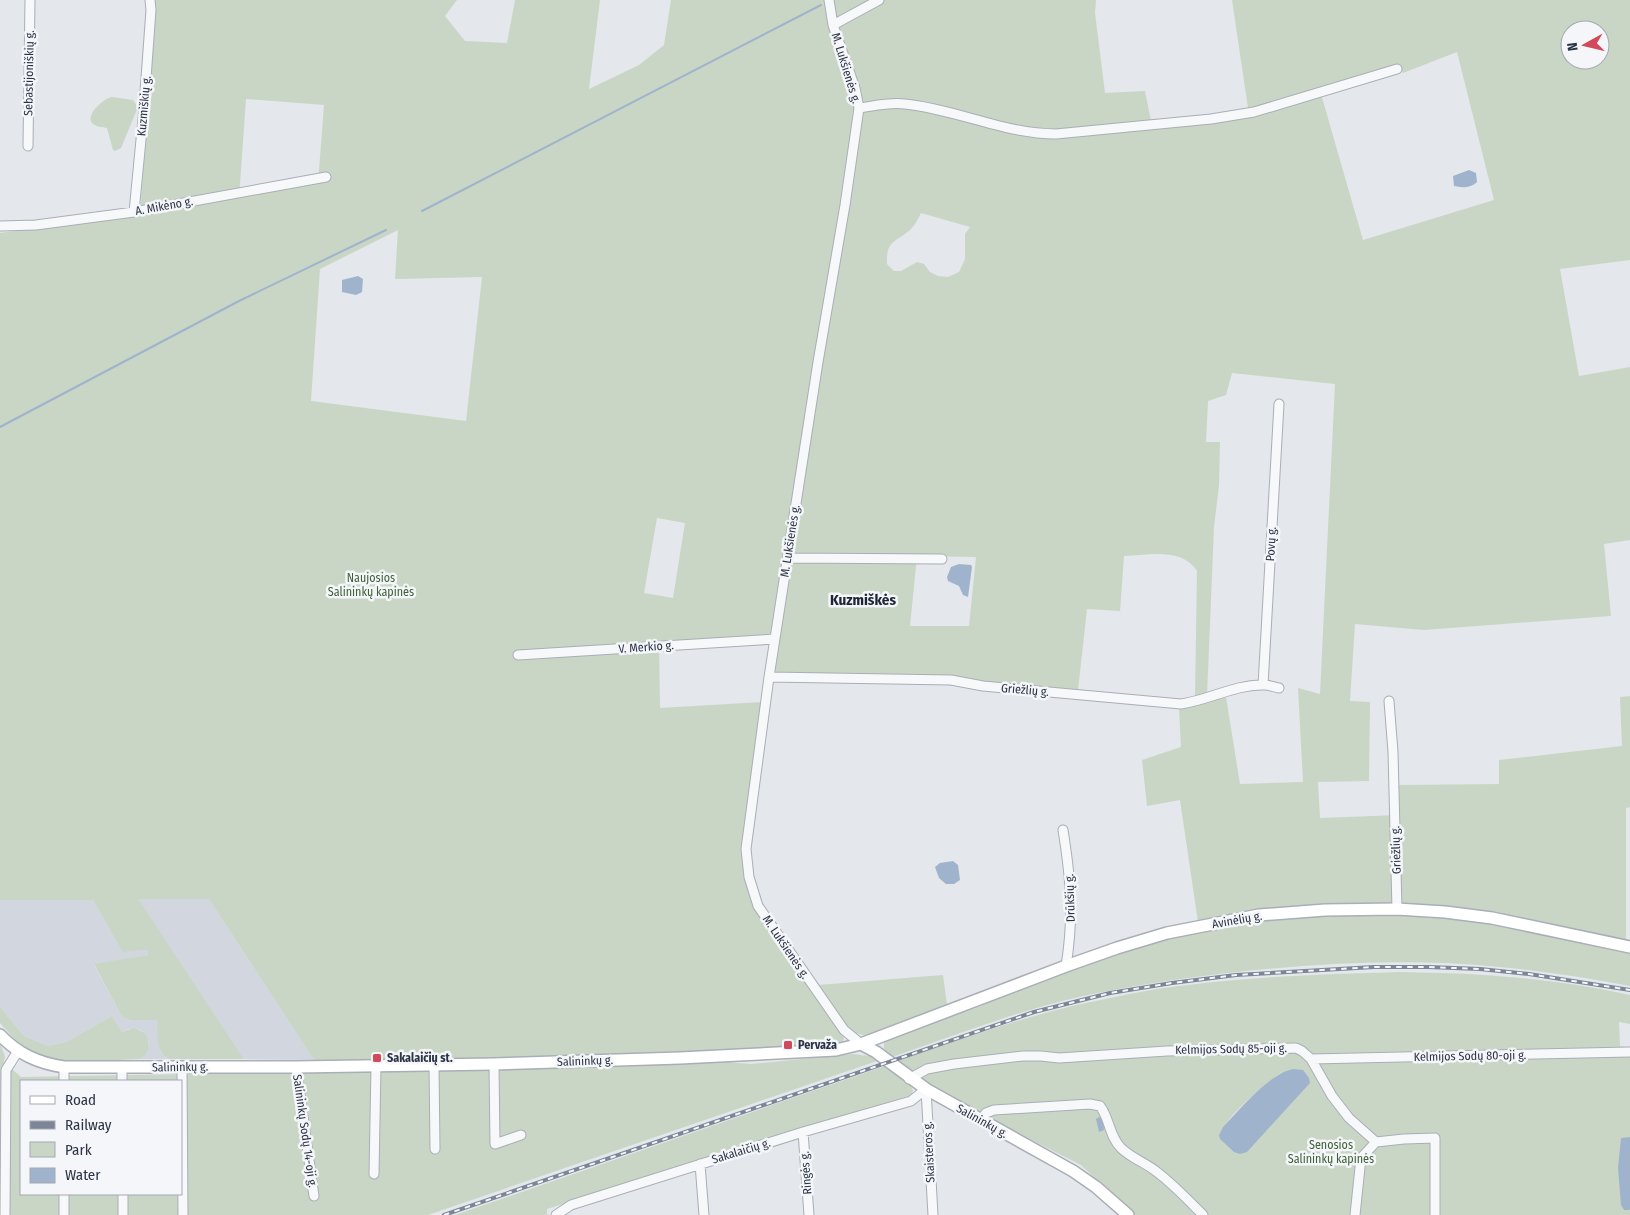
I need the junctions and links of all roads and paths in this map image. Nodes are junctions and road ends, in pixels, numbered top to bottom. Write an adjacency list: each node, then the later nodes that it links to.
1 (30, 0): 8 (street, Sebastijoniškių g.)
2 (150, 0): 10 (street, Kuzmiškių g.)
3 (879, 0): 5 (street)
4 (829, 4): 5 (street, M. Lukšienės g.)
5 (833, 25): 7 (street, M. Lukšienės g.)
6 (1398, 69): 7 (street)
7 (859, 108): 13 (street, M. Lukšienės g.)
8 (28, 146)
9 (326, 177): 10 (street, A. Mikėno g.)
10 (134, 212): 11 (street, A. Mikėno g.)
11 (0, 226)
12 (1279, 404): 18 (street, Povų g.)
13 (788, 558): 14 (street); 15 (street, M. Lukšienės g.)
14 (942, 559)
15 (775, 639): 16 (street, V. Merkio g.); 17 (street, M. Lukšienės g.)
16 (518, 655)
17 (769, 678): 18 (street, Griežlių g.); 26 (street, M. Lukšienės g.)
18 (1264, 685): 19 (street, Griežlių g.)
19 (1279, 688)
20 (1389, 702): 22 (street, Griežlių g.)
21 (1063, 830): 24 (street, Drūkšių g.)
22 (1397, 909): 23 (main road, Avinėlių g.); 24 (main road, Avinėlių g.)
23 (1630, 947)
24 (1066, 966): 26 (main road, Avinėlių g.)
25 (0, 1035): 27 (main road, Salininkų g.)
26 (861, 1044): 30 (main road, Salininkų g.); 38 (main road, Salininkų g.)
27 (18, 1051): 33 (main road, Salininkų g.); 37 (street)
28 (1630, 1052): 29 (street, Kelmijos Sodų 80-oji g.)
29 (1311, 1059): 38 (street, Kelmijos Sodų 85-oji g.); 45 (street)
30 (494, 1064): 31 (main road, Salininkų g.); 44 (street)
31 (434, 1065): 32 (main road, Salininkų g.); 46 (street)
32 (376, 1066): 35 (main road, Salininkų g.); 48 (street)
33 (64, 1067): 36 (main road, Salininkų g.); 39 (street)
34 (182, 1067): 35 (main road, Salininkų g.); 36 (main road, Salininkų g.); 55 (street)
35 (296, 1067): 51 (street, Salininkų Sodų 14-oji g.)
36 (122, 1068): 40 (street)
37 (3, 1070): 52 (street)
38 (909, 1078): 41 (main road, Salininkų g.)
39 (64, 1080)
40 (122, 1080)
41 (926, 1089): 42 (main road, Salininkų g.); 43 (street, Sakalaičių g.); 59 (street, Skaisteros g.)
42 (980, 1121): 60 (main road, Salininkų g.); 61 (street)
43 (803, 1132): 47 (street, Sakalaičių g.); 58 (street, Ringės g.)
44 (521, 1135)
45 (1376, 1142): 62 (street); 63 (street)
46 (435, 1149)
47 (700, 1164): 56 (street, Sakalaičių g.); 57 (street)
48 (374, 1174)
49 (64, 1195): 53 (street)
50 (123, 1195): 54 (street)
51 (314, 1196)
52 (5, 1215)
53 (64, 1215)
54 (123, 1215)
55 (183, 1215)
56 (556, 1215)
57 (704, 1215)
58 (809, 1215)
59 (933, 1215)
60 (1128, 1215)
61 (1203, 1215)
62 (1356, 1215)
63 (1434, 1215)

